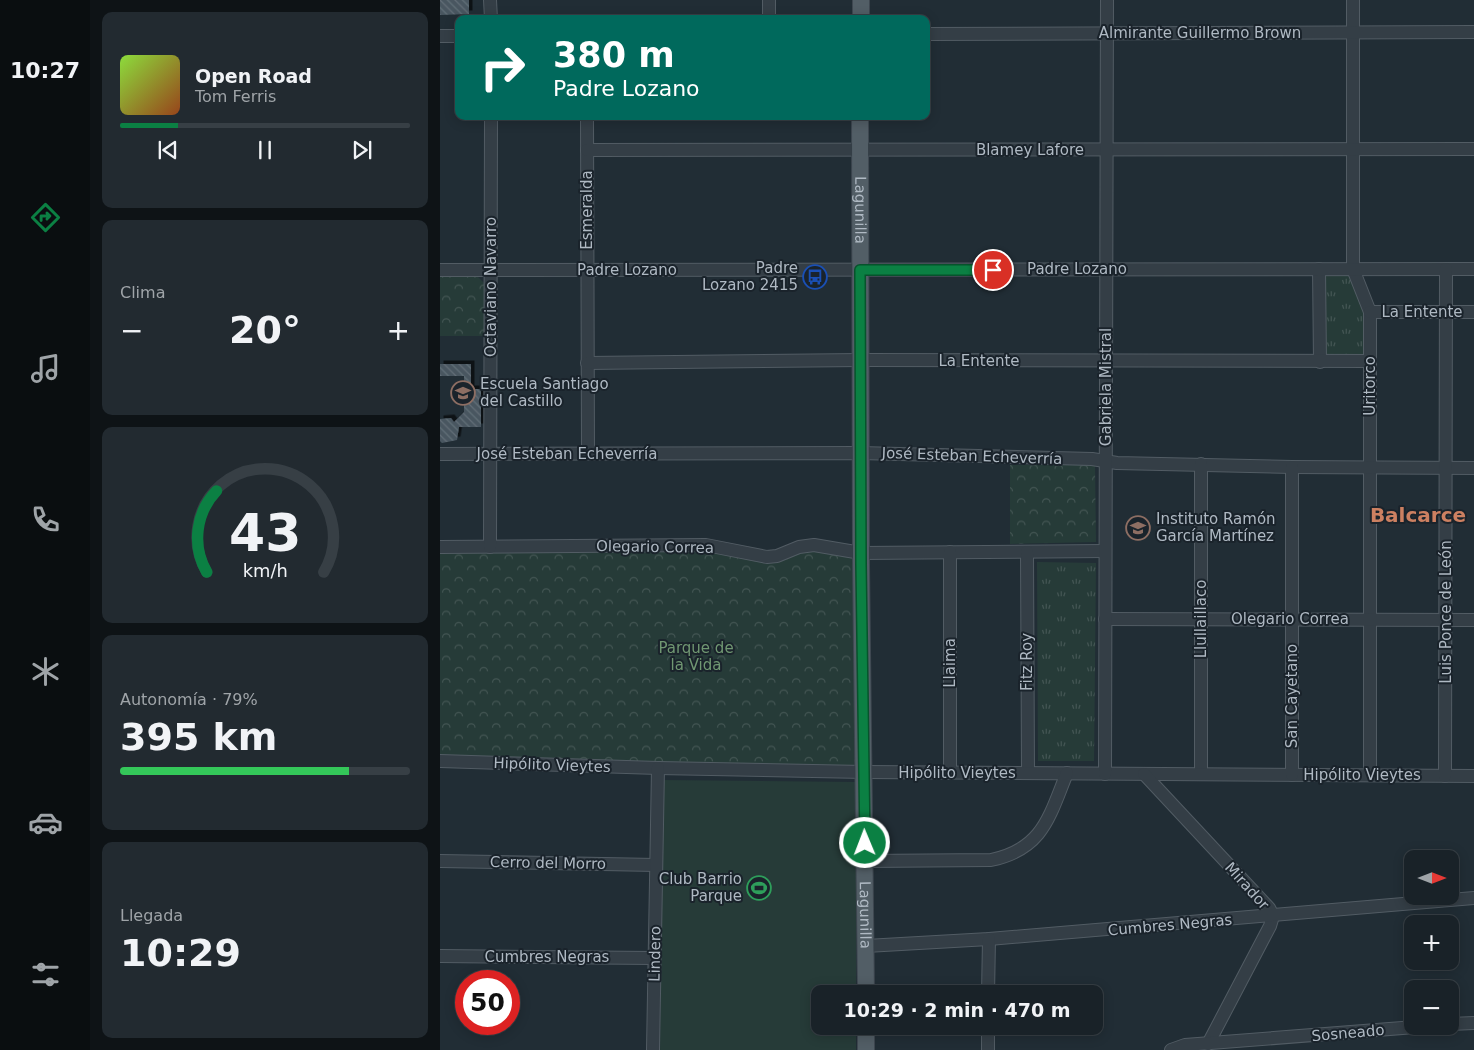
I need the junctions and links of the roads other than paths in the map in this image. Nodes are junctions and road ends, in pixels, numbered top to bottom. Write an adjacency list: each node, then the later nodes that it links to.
1 (490, 0): 6 (street)
2 (769, 0): 7 (street)
3 (861, 0): 8 (main road)
4 (1107, 0): 12 (street, Gabriela Mistral)
5 (1352, 0): 10 (street, Uritorco)
6 (490, 15)
7 (769, 15)
8 (861, 15)
9 (1474, 32): 10 (street, Almirante Guillermo Brown)
10 (1353, 33): 12 (street, Almirante Guillermo Brown); 18 (street, Uritorco)
11 (930, 34): 12 (street, Almirante Guillermo Brown)
12 (1107, 34): 22 (street, Gabriela Mistral)
13 (440, 36): 14 (street)
14 (455, 36)
15 (491, 120): 29 (street, Octaviano Navarro)
16 (587, 120): 20 (street, Esmeralda)
17 (860, 120): 21 (main road, Lagunilla)
18 (1353, 149): 19 (street, Blamey Lafore); 22 (street, Blamey Lafore); 25 (street, Uritorco)
19 (1474, 149)
20 (587, 150): 21 (street, Blamey Lafore); 30 (street, Esmeralda)
21 (860, 150): 22 (street, Blamey Lafore); 31 (main road, Lagunilla)
22 (1106, 150): 23 (street, Gabriela Mistral)
23 (1106, 269): 24 (street, Padre Lozano); 31 (street, Padre Lozano); 36 (street, Gabriela Mistral)
24 (1319, 269): 25 (street, Padre Lozano); 37 (street)
25 (1353, 269): 26 (street, Padre Lozano); 33 (street, Uritorco)
26 (1446, 269): 27 (street, Padre Lozano); 32 (street, Luis Ponce de León)
27 (1474, 269)
28 (440, 270): 29 (street, Padre Lozano)
29 (491, 270): 30 (street, Padre Lozano); 43 (street, Octaviano Navarro)
30 (587, 270): 31 (street, Padre Lozano); 39 (street, Esmeralda)
31 (860, 270): 35 (main road, Lagunilla)
32 (1446, 311): 33 (street, La Entente); 34 (street, La Entente); 48 (street, Luis Ponce de León)
33 (1370, 312): 38 (street, Uritorco)
34 (1474, 312)
35 (861, 360): 36 (street, La Entente); 39 (street, La Entente); 41 (main road, Lagunilla)
36 (1106, 362): 37 (street, La Entente); 44 (street, Gabriela Mistral)
37 (1320, 362): 38 (street, La Entente)
38 (1370, 362): 47 (street, Uritorco)
39 (587, 363): 40 (street, Esmeralda)
40 (588, 453): 41 (street, José Esteban Echeverría); 43 (street, José Esteban Echeverría)
41 (860, 453): 44 (street, José Esteban Echeverría); 55 (main road, Lagunilla)
42 (440, 454): 43 (street, José Esteban Echeverría)
43 (491, 454): 51 (street, Octaviano Navarro)
44 (1106, 461): 45 (street, José Esteban Echeverría); 52 (street, Gabriela Mistral)
45 (1200, 464): 46 (street, José Esteban Echeverría); 57 (street, Llullaillaco)
46 (1292, 467): 47 (street, José Esteban Echeverría); 58 (street, San Cayetano)
47 (1370, 467): 48 (street, José Esteban Echeverría); 59 (street, Uritorco)
48 (1446, 468): 49 (street, José Esteban Echeverría); 60 (street, Luis Ponce de León)
49 (1474, 468)
50 (440, 547): 51 (street, Olegario Correa)
51 (490, 547): 55 (street, Olegario Correa)
52 (1105, 551): 54 (street, Olegario Correa); 56 (street, Gabriela Mistral)
53 (950, 552): 54 (street, Olegario Correa); 55 (street, Olegario Correa); 65 (street, Llaima)
54 (1027, 552): 66 (street, Fitz Roy)
55 (861, 553): 64 (main road, Lagunilla)
56 (1105, 619): 57 (street, Olegario Correa); 68 (street, Gabriela Mistral)
57 (1200, 619): 58 (street, Olegario Correa); 70 (street, Llullaillaco)
58 (1292, 620): 59 (street, Olegario Correa); 71 (street, San Cayetano)
59 (1370, 620): 60 (street, Olegario Correa); 72 (street, Uritorco)
60 (1446, 620): 61 (street, Olegario Correa); 73 (street, Luis Ponce de León)
61 (1474, 620)
62 (440, 761): 63 (street, Hipólito Vieytes)
63 (658, 768): 64 (street, Hipólito Vieytes); 77 (street, Lindero)
64 (864, 772): 65 (street, Hipólito Vieytes); 76 (main road, Lagunilla)
65 (950, 773): 66 (street, Hipólito Vieytes)
66 (1028, 773): 67 (street, Hipólito Vieytes)
67 (1067, 773): 68 (street, Hipólito Vieytes); 76 (street)
68 (1105, 774): 69 (street, Hipólito Vieytes)
69 (1144, 774): 70 (street, Hipólito Vieytes); 79 (street, Mirador)
70 (1201, 774): 71 (street, Hipólito Vieytes)
71 (1292, 775): 72 (street, Hipólito Vieytes)
72 (1370, 775): 73 (street, Hipólito Vieytes)
73 (1445, 776): 74 (street, Hipólito Vieytes)
74 (1474, 776)
75 (440, 861): 77 (street, Cerro del Morro)
76 (865, 861): 81 (main road, Lagunilla)
77 (656, 865): 83 (street, Lindero)
78 (1474, 898): 79 (street, Cumbres Negras)
79 (1273, 916): 80 (street, Cumbres Negras); 91 (street, Mirador)
80 (989, 940): 81 (street, Cumbres Negras); 85 (street)
81 (866, 946): 84 (main road, Lagunilla)
82 (440, 956): 83 (street, Cumbres Negras)
83 (654, 958): 92 (street, Lindero)
84 (866, 985)
85 (988, 985)
86 (1474, 1023): 87 (street)
87 (1459, 1024)
88 (1404, 1028): 91 (street, Sosneado)
89 (866, 1035): 93 (main road)
90 (988, 1035): 94 (street)
91 (1208, 1044): 95 (street, Sosneado)
92 (653, 1050)
93 (866, 1050)
94 (988, 1050)
95 (1171, 1050)

